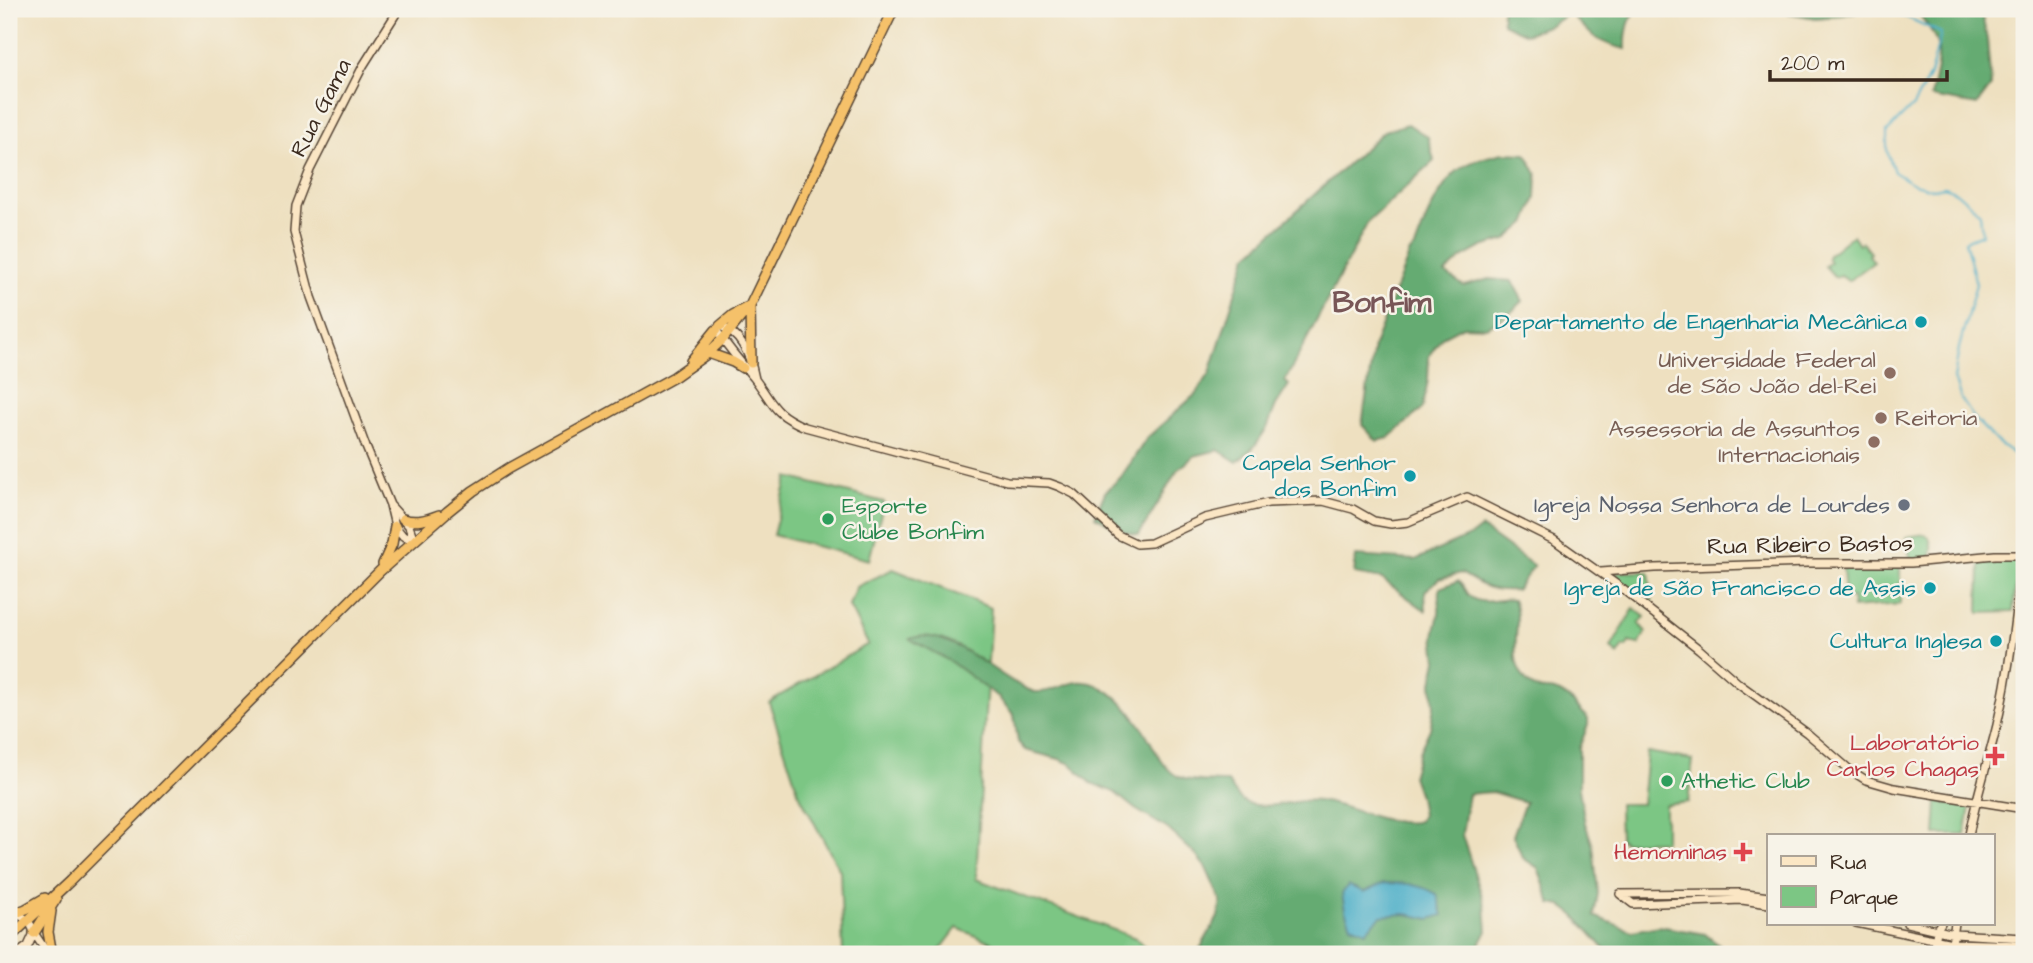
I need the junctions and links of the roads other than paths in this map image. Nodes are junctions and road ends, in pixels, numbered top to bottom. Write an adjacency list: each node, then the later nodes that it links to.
1 (399, 9): 10 (main road, Rua Gama)
2 (894, 9): 3 (highway)
3 (750, 306): 4 (highway); 5 (highway); 8 (highway)
4 (718, 328): 5 (main road); 6 (main road); 9 (highway)
5 (731, 331): 6 (highway); 8 (main road)
6 (723, 339): 7 (highway); 8 (main road)
7 (708, 354): 8 (highway); 9 (highway)
8 (747, 365): 17 (main road)
9 (687, 368): 11 (highway)
10 (390, 505): 12 (main road); 13 (main road)
11 (447, 512): 12 (highway); 14 (highway)
12 (403, 519): 13 (main road); 14 (main road)
13 (395, 526): 14 (main road); 16 (highway)
14 (414, 540): 16 (highway)
15 (2023, 555): 17 (main road, Rua Ribeiro Bastos); 18 (main road)
16 (380, 571): 21 (highway)
17 (1600, 572): 18 (main road)
18 (1976, 800): 19 (main road); 20 (main road)
19 (2024, 808)
20 (1969, 834)
21 (70, 881): 23 (highway); 25 (highway); 26 (highway)
22 (1767, 897): 24 (main road)
23 (52, 904): 30 (highway); 38 (highway)
24 (1767, 904)
25 (11, 914): 26 (main road)
26 (28, 920): 30 (main road); 32 (highway)
27 (1865, 925): 34 (main road)
28 (1955, 925): 31 (main road)
29 (1939, 926): 31 (main road); 34 (main road)
30 (34, 933): 37 (main road); 38 (main road)
31 (1954, 934): 33 (main road); 35 (main road)
32 (9, 938)
33 (2024, 938)
34 (1935, 940): 35 (main road); 39 (main road)
35 (1952, 943): 36 (main road); 40 (main road)
36 (2024, 945)
37 (17, 954)
38 (50, 954)
39 (1934, 954)
40 (1947, 954)

